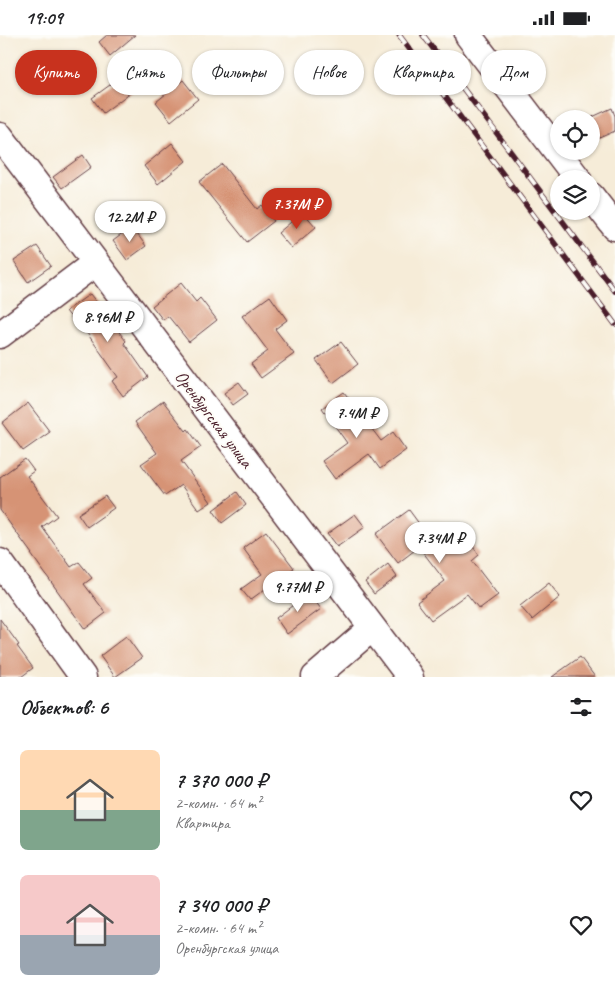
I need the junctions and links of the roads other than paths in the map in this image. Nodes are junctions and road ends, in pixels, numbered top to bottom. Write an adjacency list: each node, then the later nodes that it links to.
1 (468, 35): 3 (street)
2 (0, 135): 6 (street, Оренбургская улица)
3 (571, 170)
4 (600, 207): 5 (street)
5 (615, 226)
6 (95, 263): 7 (street); 9 (street, Оренбургская улица)
7 (0, 335)
8 (0, 562): 10 (street)
9 (372, 628): 11 (street); 12 (street, Оренбургская улица)
10 (83, 677)
11 (315, 677)
12 (410, 677)

